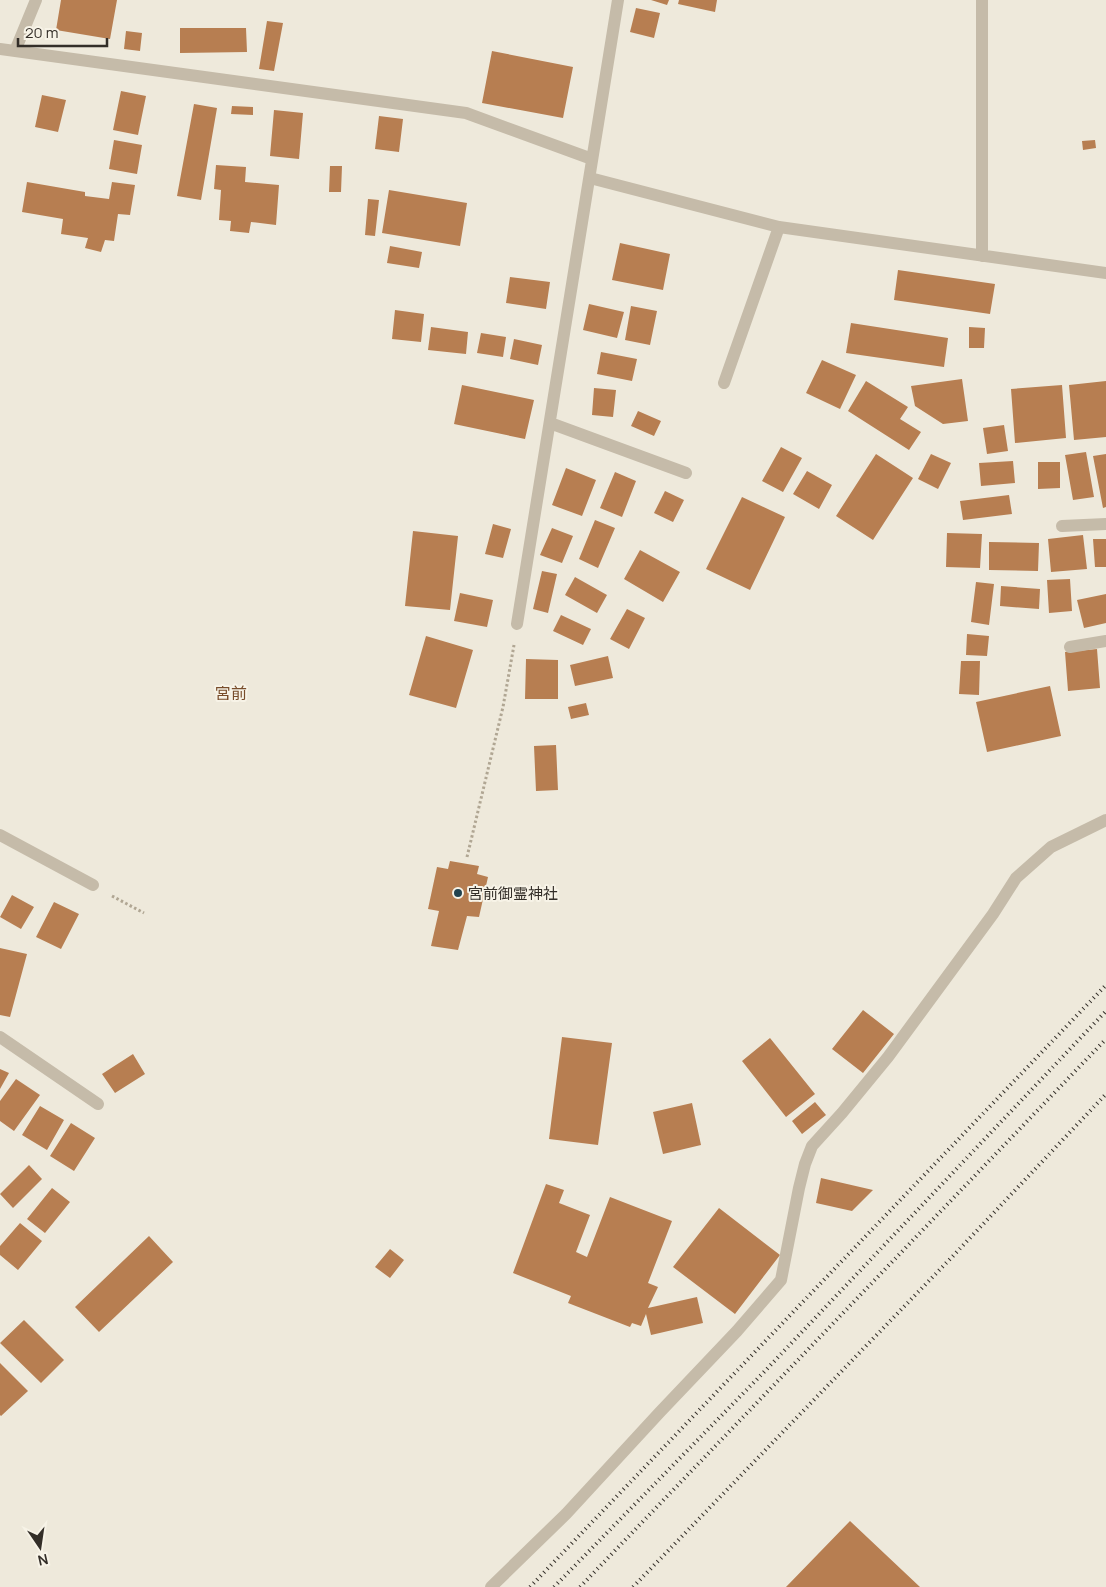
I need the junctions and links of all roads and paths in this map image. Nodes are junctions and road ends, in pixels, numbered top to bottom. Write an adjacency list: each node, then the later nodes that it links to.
1 (36, 0): 5 (street)
2 (618, 0): 6 (street)
3 (982, 0): 9 (street)
4 (0, 48): 5 (street)
5 (15, 51): 6 (street)
6 (592, 159): 7 (street)
7 (590, 178): 8 (street); 12 (street)
8 (779, 227): 9 (street); 11 (street)
9 (982, 256): 10 (street)
10 (1106, 273)
11 (724, 383)
12 (550, 423): 13 (street); 16 (street)
13 (686, 472)
14 (1106, 524): 15 (street)
15 (1062, 526)
16 (517, 624): 21 (path)
17 (1106, 641): 18 (street)
18 (1070, 648)
19 (1106, 820): 26 (street)
20 (0, 836): 22 (street)
21 (467, 857)
22 (93, 886): 23 (path)
23 (144, 913)
24 (0, 1037): 25 (street)
25 (98, 1104)
26 (491, 1587)

